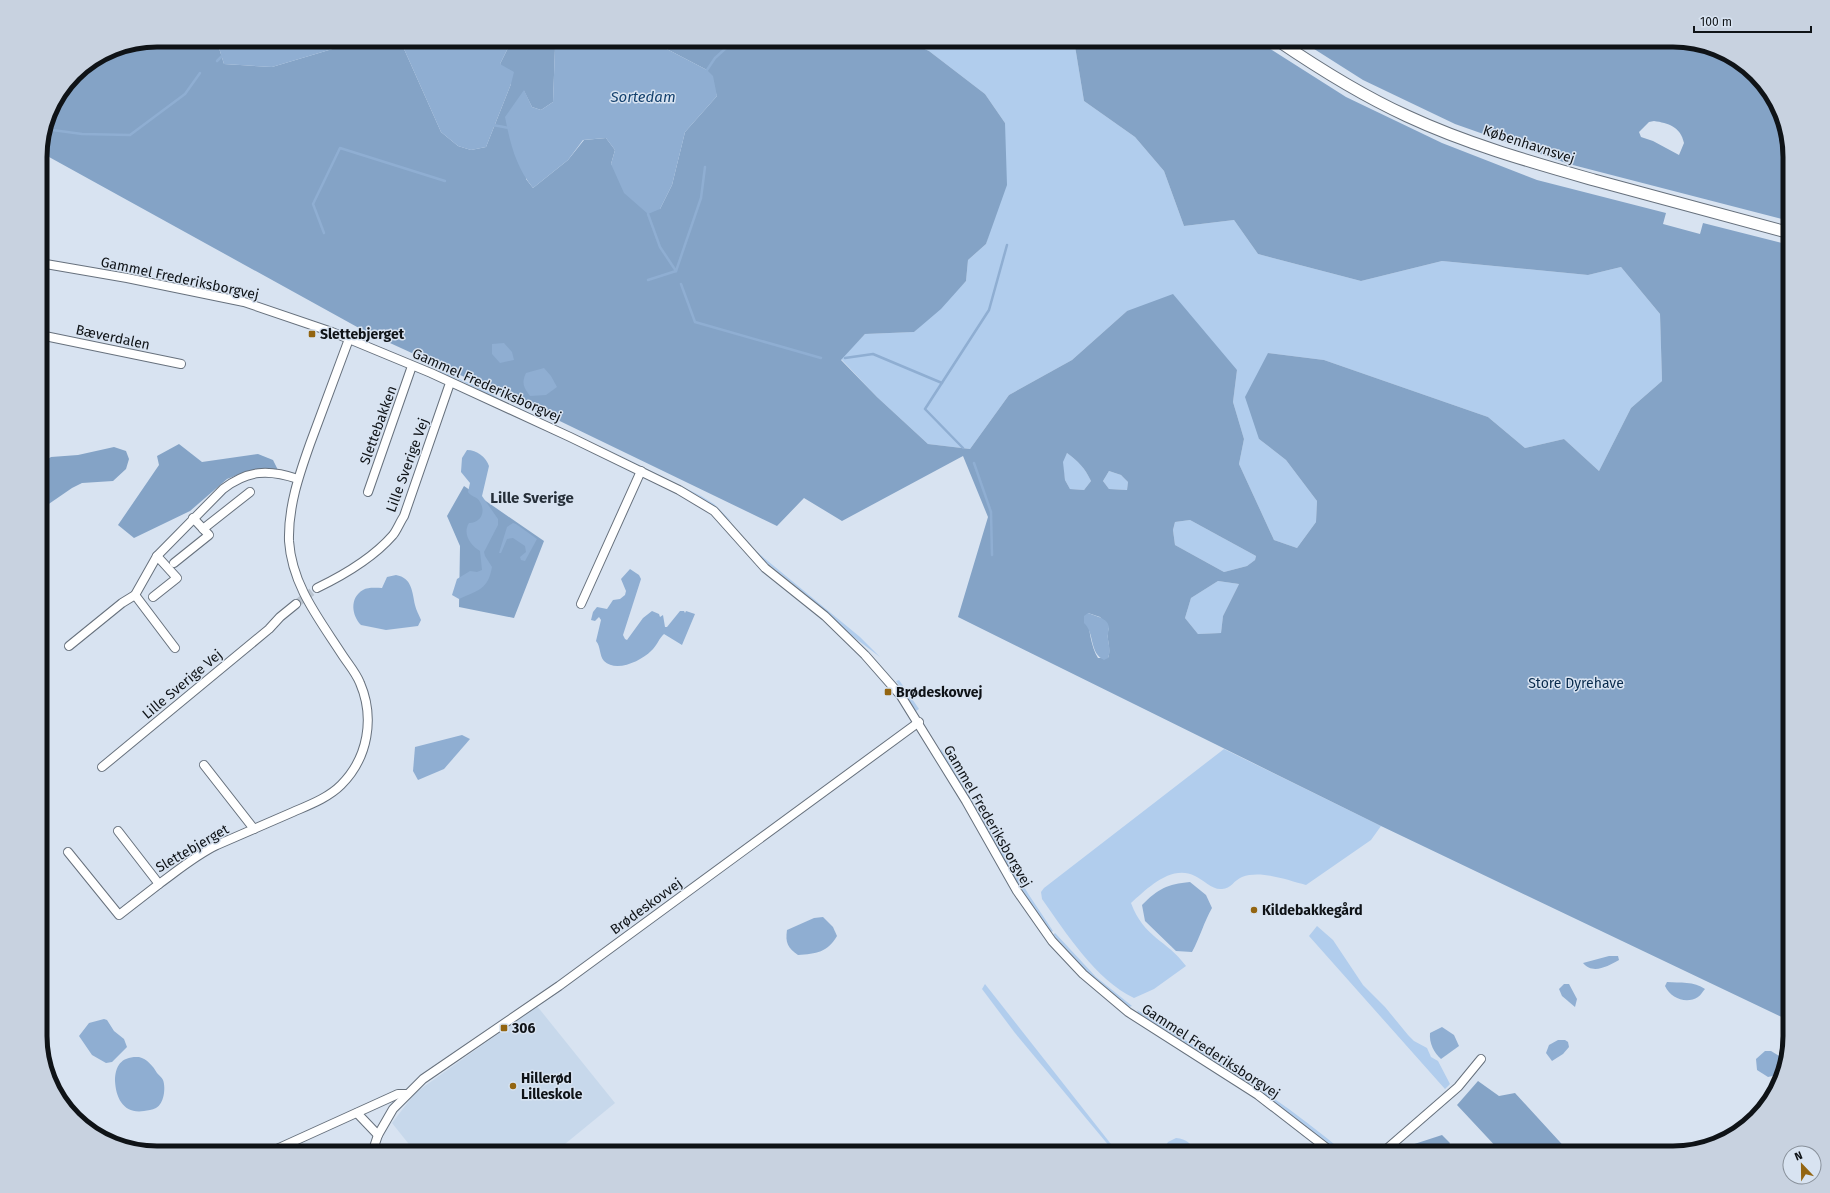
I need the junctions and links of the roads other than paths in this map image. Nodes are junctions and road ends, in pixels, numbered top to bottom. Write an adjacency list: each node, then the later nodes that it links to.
1 (1286, 47): 2 (main road, Københavnsvej)
2 (1783, 231)
3 (47, 265): 5 (street, Gammel Frederiksborgvej)
4 (47, 336): 6 (street, Bæverdalen)
5 (349, 339): 7 (street, Gammel Frederiksborgvej); 10 (street, Slettebjerget)
6 (181, 364)
7 (412, 366): 8 (street, Gammel Frederiksborgvej); 12 (street, Slettebakken)
8 (450, 383): 9 (street, Gammel Frederiksborgvej); 17 (street, Lille Sverige Vej)
9 (641, 471): 21 (street); 24 (street, Gammel Frederiksborgvej)
10 (298, 479): 13 (street); 27 (street, Slettebjerget)
11 (250, 492): 14 (street)
12 (368, 492)
13 (193, 518): 14 (street); 15 (street)
14 (203, 529): 16 (street)
15 (157, 556): 18 (street); 19 (street)
16 (174, 563)
17 (317, 588)
18 (135, 596): 22 (street); 23 (street)
19 (153, 597)
20 (296, 604): 26 (street, Lille Sverige Vej)
21 (581, 604)
22 (69, 646)
23 (175, 648)
24 (919, 722): 32 (street, Brødeskovvej); 37 (street, Gammel Frederiksborgvej)
25 (204, 765): 27 (street, Slettebjerget)
26 (102, 767)
27 (254, 829): 30 (street, Slettebjerget)
28 (118, 831): 30 (street, Slettebjerget)
29 (68, 852): 30 (street)
30 (159, 884)
31 (1481, 1059): 38 (street)
32 (407, 1094): 33 (street, Brødeskovvej); 34 (street, Brødeskovvej)
33 (357, 1113): 34 (street); 35 (street, Brødeskovvej)
34 (378, 1136): 36 (street, Brødeskovvej)
35 (284, 1146)
36 (374, 1146)
37 (1324, 1146)
38 (1390, 1146)

